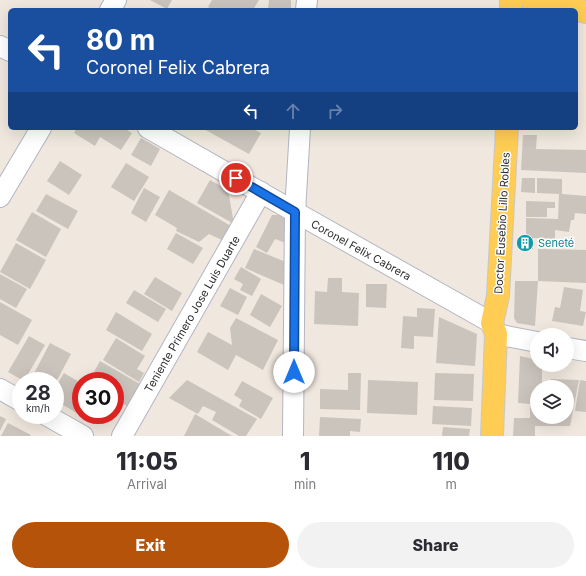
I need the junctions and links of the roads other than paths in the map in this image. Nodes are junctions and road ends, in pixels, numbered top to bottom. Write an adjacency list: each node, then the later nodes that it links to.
1 (532, 0): 2 (main road)
2 (568, 8)
3 (40, 130): 8 (street)
4 (152, 130): 7 (street, Coronel Felix Cabrera)
5 (300, 130): 9 (street)
6 (507, 130): 10 (main road, Doctor Eusebio Lillo Robles)
7 (261, 192): 9 (street, Coronel Felix Cabrera); 18 (street, Teniente Primero Jose Luis Duarte)
8 (0, 198)
9 (295, 212): 10 (street, Coronel Felix Cabrera); 19 (street)
10 (494, 329): 11 (street, Coronel Felix Cabrera); 20 (main road, Doctor Eusebio Lillo Robles)
11 (530, 340)
12 (574, 349): 13 (street)
13 (586, 351)
14 (0, 389): 15 (street)
15 (12, 396)
16 (62, 424): 17 (street)
17 (83, 436)
18 (122, 436)
19 (293, 436)
20 (492, 436)

